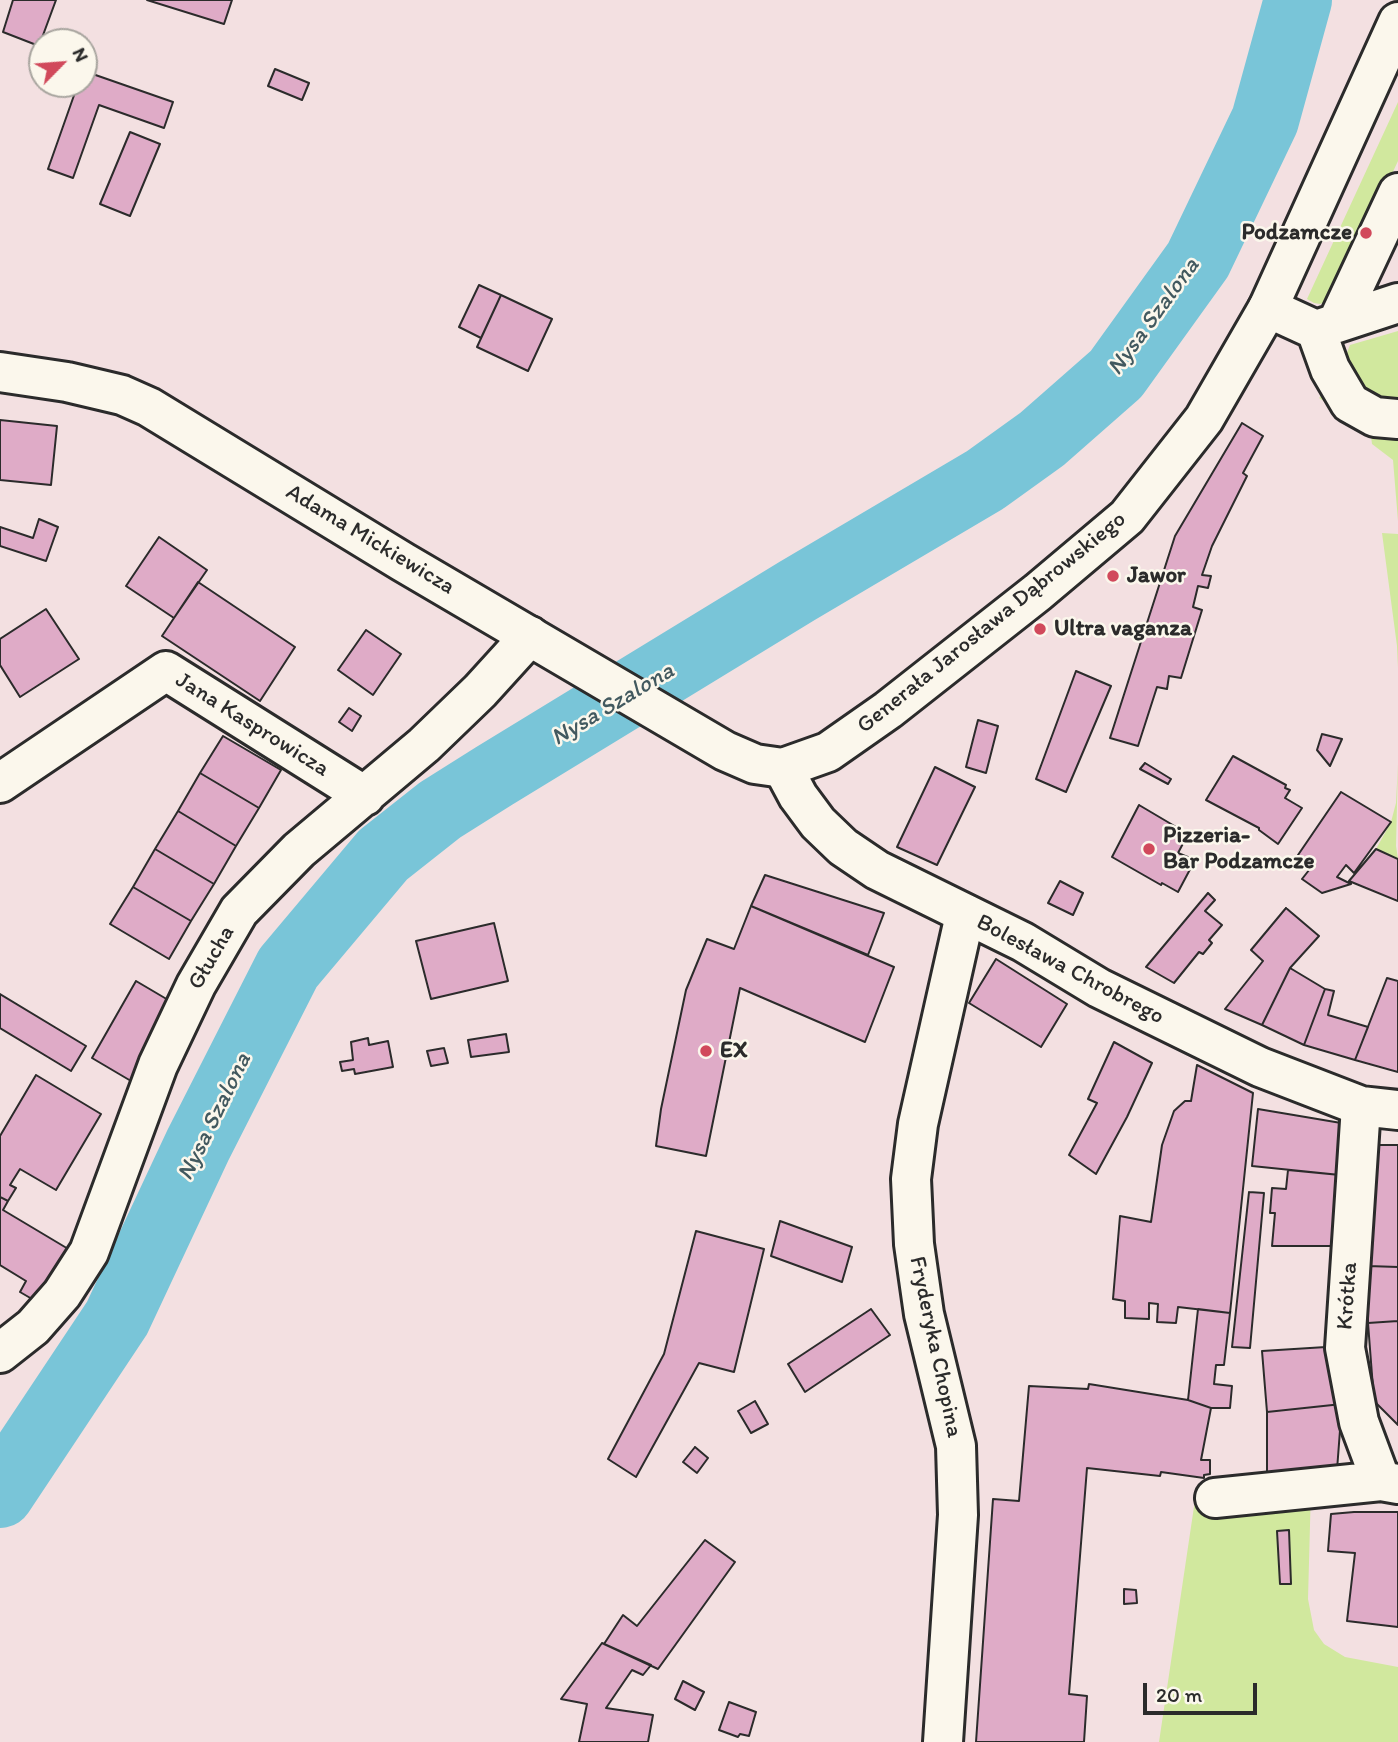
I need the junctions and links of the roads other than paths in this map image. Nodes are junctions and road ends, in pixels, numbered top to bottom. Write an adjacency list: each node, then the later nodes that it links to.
1 (1395, 37): 4 (street, Generała Jarosława Dąbrowskiego)
2 (1398, 193): 5 (street)
3 (1398, 303): 5 (street)
4 (1268, 308): 5 (street); 9 (street, Generała Jarosława Dąbrowskiego)
5 (1326, 326): 7 (street)
6 (0, 372): 8 (street, Adama Mickiewicza)
7 (1398, 419)
8 (541, 642): 9 (street, Adama Mickiewicza); 11 (street, Głucha)
9 (783, 768): 12 (street, Bolesława Chrobrego)
10 (0, 783): 11 (street, Jana Kasprowicza)
11 (365, 796): 15 (street, Głucha)
12 (965, 915): 13 (street, Bolesława Chrobrego); 18 (street, Fryderyka Chopina)
13 (1361, 1105): 14 (street, Bolesława Chrobrego); 16 (street, Krótka)
14 (1398, 1110)
15 (0, 1353)
16 (1389, 1483): 17 (street)
17 (1215, 1498)
18 (943, 1742)

